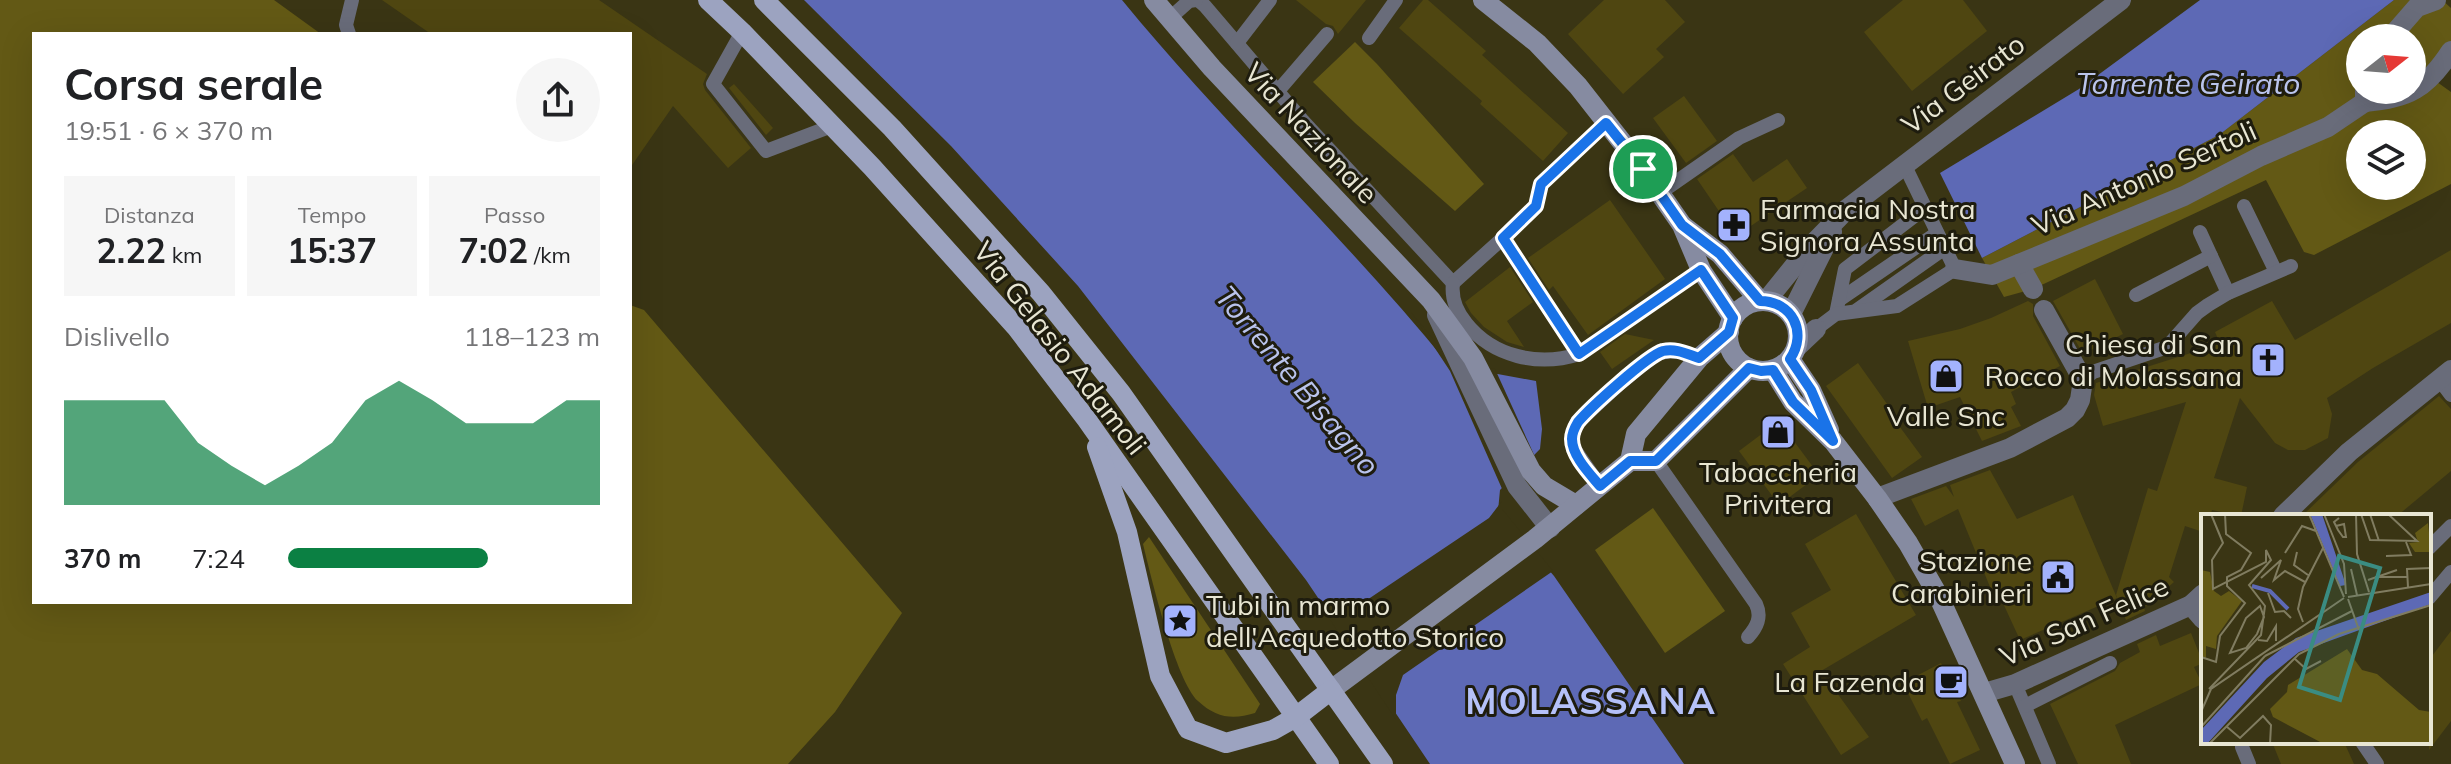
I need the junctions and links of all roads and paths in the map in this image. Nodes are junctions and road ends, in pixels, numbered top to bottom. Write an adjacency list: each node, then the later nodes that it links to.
1 (352, 0): 13 (lane)
2 (708, 0): 14 (main road, Via Gelasio Adamoli)
3 (764, 0): 75 (main road, Via Gelasio Adamoli)
4 (1154, 0): 11 (main road, Via Nazionale)
5 (1270, 0): 17 (lane)
6 (1396, 0): 16 (lane)
7 (1483, 0): 23 (main road)
8 (2121, 0): 25 (street, Via Geirato)
9 (2436, 0): 12 (street)
10 (1200, 2): 11 (lane); 17 (lane)
11 (1170, 18): 45 (main road, Via Nazionale)
12 (2402, 24)
13 (348, 32)
14 (742, 32): 24 (main road, Via Gelasio Adamoli); 24 (lane)
15 (1327, 34): 20 (lane)
16 (1369, 38)
17 (1237, 43): 20 (lane)
18 (2451, 51): 19 (street)
19 (2426, 80)
20 (1278, 91): 41 (lane)
21 (2355, 104): 36 (street, Via Antonio Sertoli)
22 (1778, 120): 26 (lane)
23 (1606, 123): 26 (main road); 33 (lane)
24 (832, 126): 59 (main road, Via Gelasio Adamoli)
25 (1904, 164): 28 (lane); 29 (street, Via Geirato)
26 (1660, 193): 30 (main road)
27 (2244, 206): 40 (lane)
28 (1925, 208): 32 (lane); 47 (lane)
29 (1841, 214): 46 (street, Via Geirato); 50 (street, Via Geirato)
30 (1682, 225): 39 (main road); 46 (main road)
31 (2200, 232): 35 (lane)
32 (1937, 233): 34 (lane); 47 (lane)
33 (1503, 238): 41 (lane); 53 (lane)
34 (1945, 248): 38 (lane); 49 (lane)
35 (2211, 256): 43 (lane); 44 (lane)
36 (2019, 264): 38 (street, Via Antonio Sertoli); 42 (street, Via Antonio Sertoli)
37 (2291, 266): 40 (lane)
38 (1955, 269): 49 (lane)
39 (1701, 270): 51 (main road); 53 (lane)
40 (2276, 272): 43 (lane)
41 (1453, 283): 53 (lane)
42 (2033, 289)
43 (2228, 293): 57 (lane)
44 (2136, 295)
45 (1431, 300): 64 (main road, Via Nazionale); 67 (street, Via Nazionale)
46 (1763, 301): 50 (main road); 51 (main road)
47 (1837, 307): 49 (lane); 52 (lane)
48 (2044, 310): 57 (street)
49 (1855, 312)
50 (1791, 314): 55 (main road)
51 (1731, 325): 54 (main road); 56 (main road)
52 (1816, 329): 55 (street)
53 (1579, 354)
54 (1699, 358): 60 (main road); 62 (lane)
55 (1787, 358): 56 (main road); 63 (main road)
56 (1749, 368): 61 (main road)
57 (2083, 380): 63 (street)
58 (2447, 381): 65 (street)
59 (1087, 420): 78 (main road, Via Gelasio Adamoli); 78 (main road)
60 (1630, 461): 61 (main road); 62 (main road)
61 (1656, 461): 72 (lane)
62 (1600, 486): 64 (main road)
63 (1877, 498): 76 (main road)
64 (1576, 505): 67 (main road)
65 (2285, 514)
66 (2451, 526): 68 (lane)
67 (1542, 533): 75 (main road)
68 (2431, 546)
69 (2451, 572): 70 (lane)
70 (2431, 596)
71 (2199, 606): 74 (street, Via San Felice)
72 (1748, 637)
73 (2110, 663): 77 (lane)
74 (2015, 684): 76 (street, Via San Felice); 77 (lane)
75 (1331, 690): 78 (main road); 82 (main road, Via Gelasio Adamoli)
76 (1984, 693): 83 (main road)
77 (2025, 706): 84 (lane)
78 (1296, 717): 81 (main road, Via Gelasio Adamoli)
79 (2243, 744): 85 (lane)
80 (2363, 744): 86 (lane)
81 (1329, 764)
82 (1383, 764)
83 (2015, 764)
84 (2049, 764)
85 (2249, 764)
86 (2377, 764)

